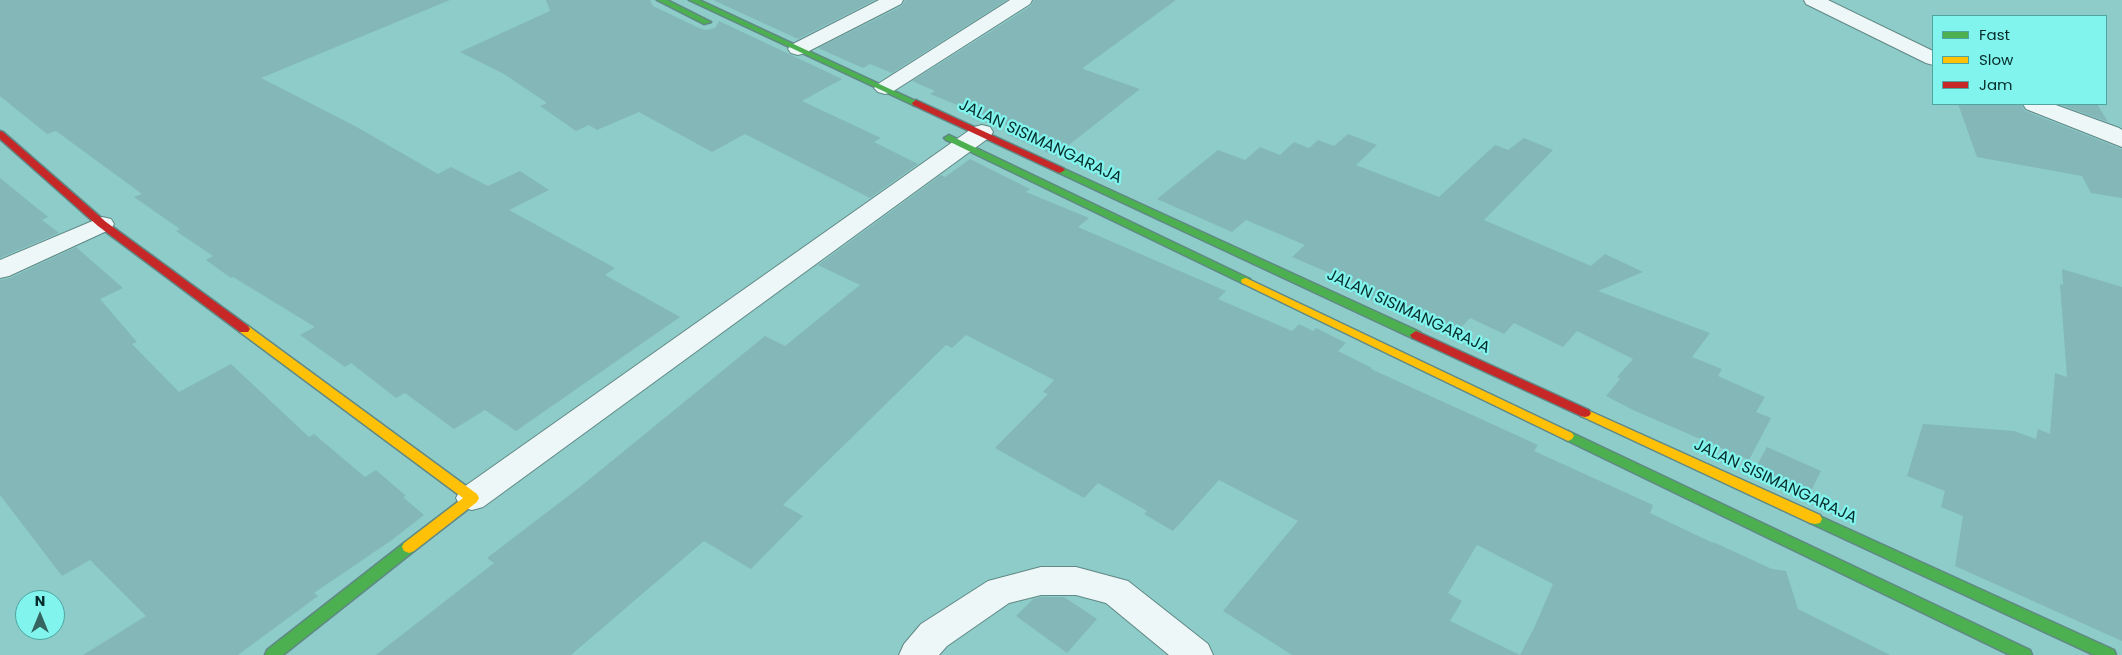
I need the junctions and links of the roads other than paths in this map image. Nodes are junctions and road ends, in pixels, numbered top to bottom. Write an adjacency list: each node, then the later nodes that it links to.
1 (661, 0): 6 (main road)
2 (693, 0): 7 (main road, JALAN SISIMANGARAJA)
3 (894, 0): 7 (street)
4 (1023, 0): 9 (street)
5 (1813, 0): 8 (street)
6 (721, 28)
7 (798, 49): 9 (main road, JALAN SISIMANGARAJA)
8 (1932, 59)
9 (885, 88): 13 (main road, JALAN SISIMANGARAJA)
10 (2037, 105): 14 (street)
11 (937, 132): 13 (main road, JALAN SISIMANGARAJA)
12 (0, 134): 15 (main road)
13 (972, 138): 17 (street); 21 (main road, JALAN SISIMANGARAJA); 22 (main road, JALAN SISIMANGARAJA)
14 (2122, 140)
15 (102, 224): 16 (street); 17 (main road)
16 (0, 270)
17 (472, 498): 18 (main road)
18 (272, 655)
19 (917, 655): 20 (street)
20 (1195, 655)
21 (2025, 655)
22 (2108, 655)

